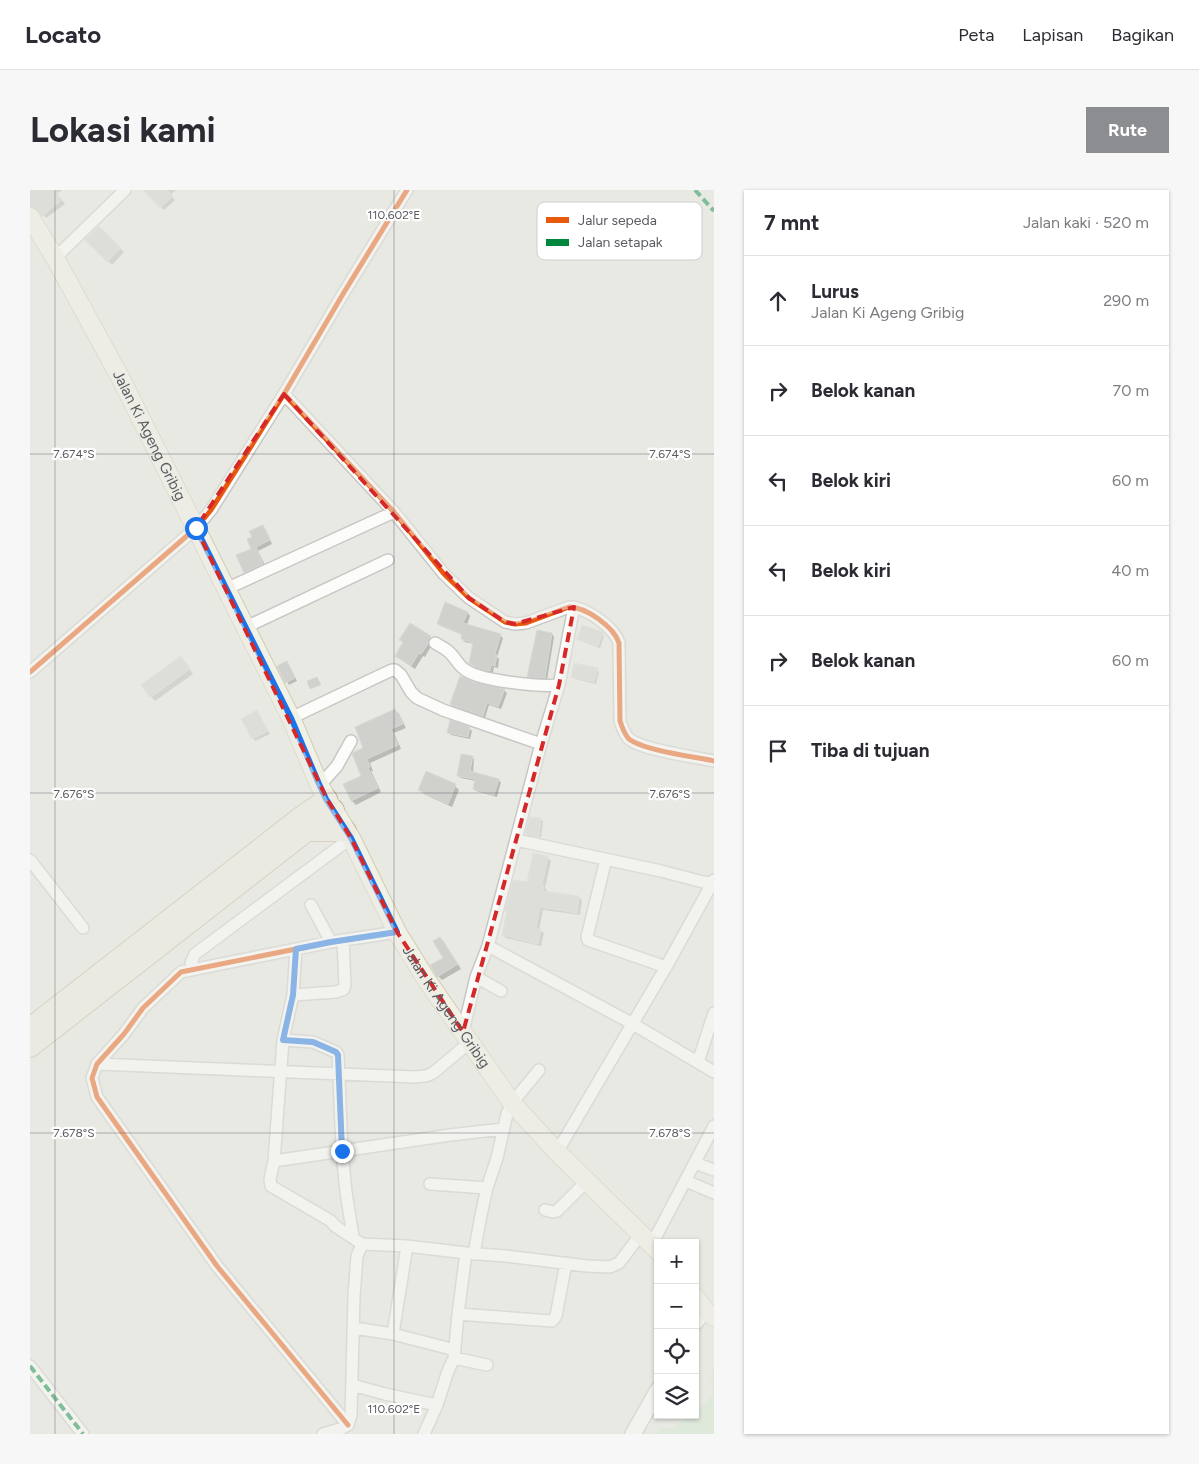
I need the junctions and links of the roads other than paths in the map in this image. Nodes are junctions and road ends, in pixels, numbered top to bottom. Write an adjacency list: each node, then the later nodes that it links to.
1 (125, 190): 4 (street)
2 (407, 190): 5 (street)
3 (30, 217): 4 (main road, Jalan Ki Ageng Gribig)
4 (55, 258): 7 (main road, Jalan Ki Ageng Gribig)
5 (284, 394): 6 (street); 7 (street)
6 (394, 512): 9 (street); 10 (street)
7 (196, 528): 9 (main road, Jalan Ki Ageng Gribig); 13 (street)
8 (388, 560): 11 (street)
9 (226, 589): 11 (main road, Jalan Ki Ageng Gribig)
10 (574, 607): 14 (street); 18 (street)
11 (246, 627): 15 (main road, Jalan Ki Ageng Gribig)
12 (435, 643): 14 (street)
13 (30, 672)
14 (559, 685): 17 (street)
15 (291, 718): 17 (street); 19 (main road, Jalan Ki Ageng Gribig)
16 (351, 741): 19 (street)
17 (541, 744): 22 (street)
18 (714, 761)
19 (327, 798): 20 (highway); 21 (main road, Jalan Ki Ageng Gribig)
20 (304, 823): 21 (highway); 40 (highway); 43 (highway)
21 (348, 834): 28 (main road, Jalan Ki Ageng Gribig); 34 (street)
22 (516, 840): 23 (street); 31 (street)
23 (606, 859): 25 (street); 33 (street)
24 (30, 860): 27 (street)
25 (713, 883): 33 (street)
26 (311, 905): 30 (street)
27 (83, 928)
28 (397, 932): 29 (street); 41 (main road, Jalan Ki Ageng Gribig)
29 (343, 940): 30 (street); 37 (street)
30 (331, 942): 32 (street)
31 (488, 946): 35 (street); 39 (street)
32 (296, 949): 34 (street); 37 (street)
33 (666, 966): 39 (street)
34 (192, 970): 45 (street)
35 (476, 977): 36 (street); 41 (street)
36 (501, 991)
37 (293, 995): 42 (street)
38 (714, 1013): 44 (street)
39 (633, 1024): 44 (street); 54 (street)
40 (30, 1028)
41 (466, 1037): 49 (street); 50 (main road, Jalan Ki Ageng Gribig)
42 (283, 1040): 47 (street); 49 (street)
43 (30, 1048)
44 (698, 1062): 48 (street)
45 (97, 1064): 47 (street); 78 (street)
46 (539, 1070): 50 (street)
47 (281, 1071): 49 (street); 55 (street)
48 (714, 1072)
49 (339, 1073): 53 (street)
50 (512, 1103): 52 (street); 54 (main road, Jalan Ki Ageng Gribig)
51 (714, 1126): 56 (street)
52 (503, 1129): 53 (street); 61 (street)
53 (342, 1151): 55 (street); 64 (street)
54 (557, 1152): 58 (main road, Jalan Ki Ageng Gribig)
55 (274, 1161): 64 (street)
56 (695, 1163): 57 (street); 59 (street)
57 (714, 1170)
58 (587, 1181): 63 (street); 65 (main road, Jalan Ki Ageng Gribig)
59 (686, 1181): 62 (street); 65 (street)
60 (430, 1184): 61 (street)
61 (488, 1188): 67 (street)
62 (714, 1193)
63 (544, 1210)
64 (357, 1240): 66 (street); 70 (street)
65 (650, 1243): 68 (street)
66 (407, 1246): 67 (street); 71 (street)
67 (470, 1254): 68 (street); 69 (street)
68 (566, 1264): 69 (street)
69 (458, 1314): 72 (street)
70 (354, 1328): 71 (street); 75 (street)
71 (393, 1334): 72 (street)
72 (454, 1354): 73 (street); 77 (street)
73 (487, 1365)
74 (30, 1366): 79 (street)
75 (352, 1385): 77 (street); 78 (street)
76 (654, 1397): 82 (street)
77 (437, 1405): 81 (street)
78 (348, 1426): 80 (street)
79 (83, 1434)
80 (323, 1434)
81 (424, 1434)
82 (634, 1434)

